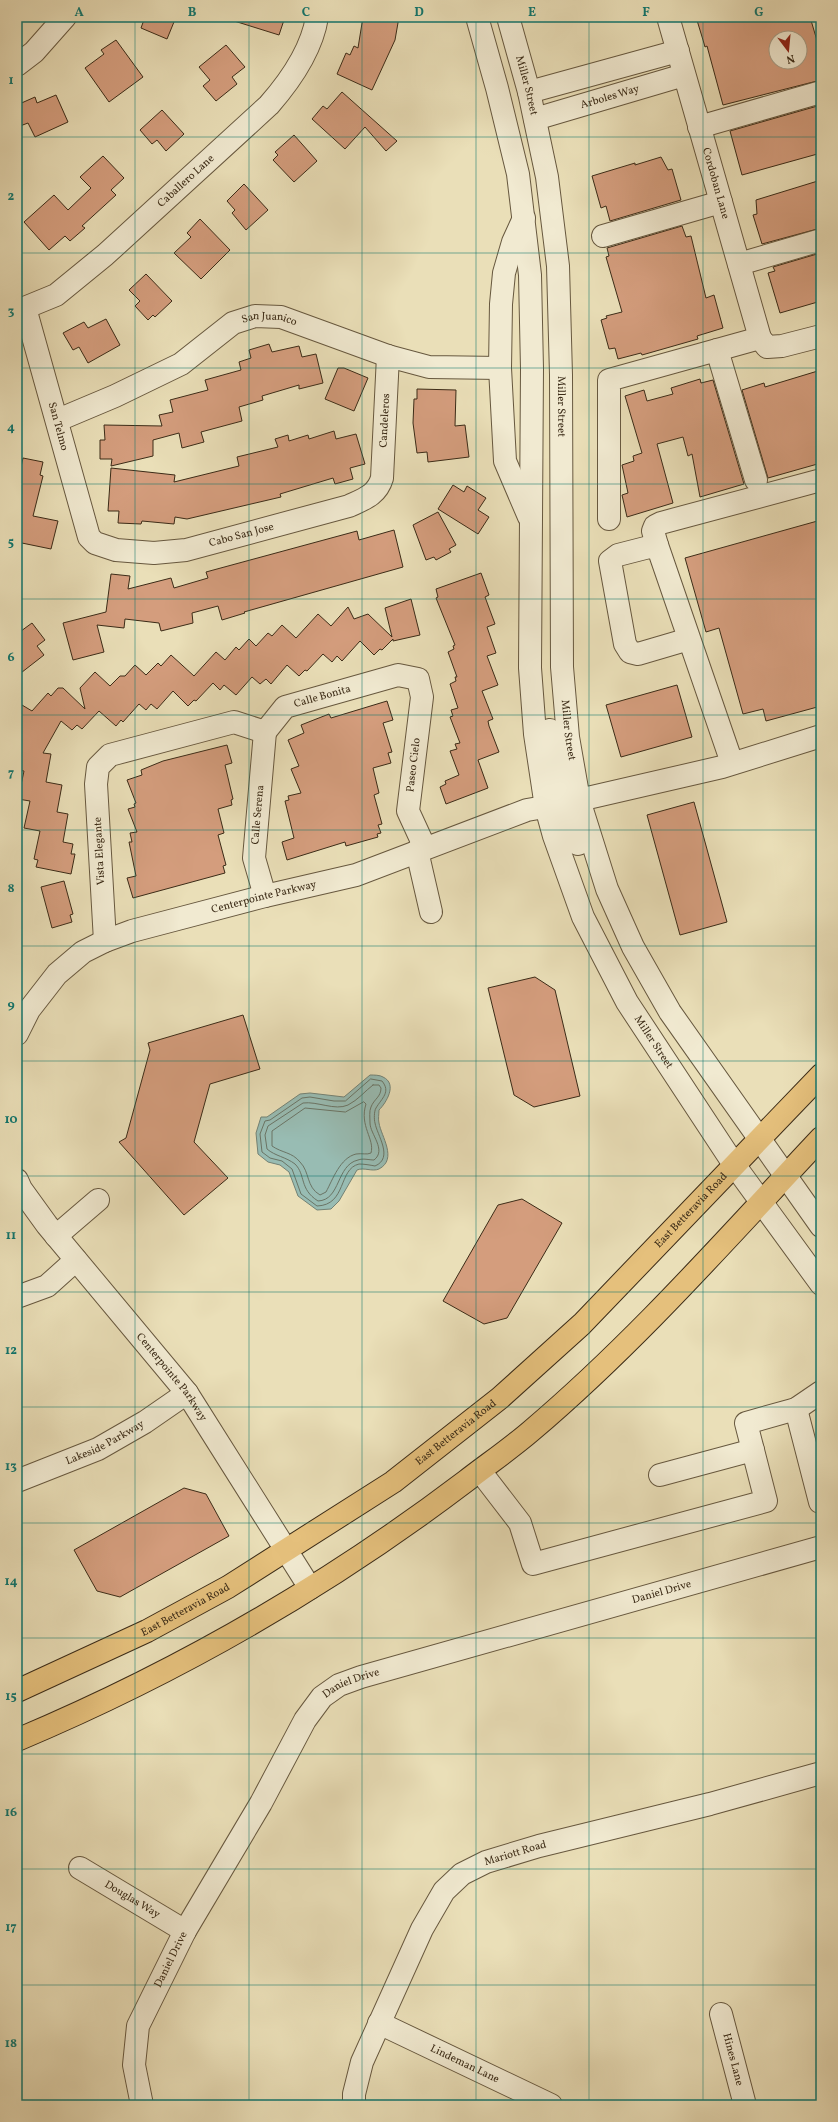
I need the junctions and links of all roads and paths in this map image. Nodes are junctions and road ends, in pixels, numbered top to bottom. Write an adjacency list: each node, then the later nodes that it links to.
1 (65, 17): 7 (street)
2 (317, 17): 18 (street, Caballero Lane)
3 (477, 17): 14 (street, Miller Street)
4 (508, 17): 9 (street, Miller Street)
5 (668, 17): 6 (street, Cordoban Lane)
6 (678, 51): 8 (street, Cordoban Lane); 9 (street)
7 (17, 65)
8 (684, 75): 11 (street, Arboles Way); 12 (street, Cordoban Lane)
9 (530, 92): 11 (street, Miller Street)
10 (821, 92): 12 (street)
11 (535, 119): 38 (street, Miller Street)
12 (699, 127): 13 (street, Cordoban Lane)
13 (721, 202): 15 (street); 17 (street, Cordoban Lane)
14 (524, 217): 23 (street, Miller Street); 29 (street, Miller Street)
15 (603, 236)
16 (821, 240): 17 (street)
17 (739, 264): 20 (street, Cordoban Lane)
18 (21, 310): 24 (street, San Telmo)
19 (821, 336): 20 (street)
20 (763, 342): 21 (street)
21 (717, 350): 25 (street); 28 (street)
22 (388, 356): 23 (street, San Juanico); 24 (street, San Juanico); 27 (street, Candeleros)
23 (500, 368): 29 (street, Miller Street)
24 (58, 420): 30 (street, San Telmo)
25 (756, 480)
26 (821, 480): 31 (street)
27 (380, 485): 30 (street, Cabo San Jose)
28 (609, 519)
29 (532, 526): 32 (street, Miller Street)
30 (95, 543)
31 (657, 545): 33 (street); 33 (street)
32 (532, 580): 38 (street, Miller Street); 39 (street, Miller Street)
33 (689, 639): 37 (street)
34 (418, 679): 35 (street, Calle Bonita); 40 (street, Paseo Cielo)
35 (265, 732): 41 (street, Calle Serena); 43 (street, Vista Elegante)
36 (821, 736): 37 (street)
37 (732, 763): 38 (street)
38 (579, 800): 44 (street, Miller Street)
39 (546, 807): 40 (street, Centerpointe Parkway); 44 (street, Centerpointe Parkway); 49 (street, Miller Street)
40 (421, 850): 41 (street, Centerpointe Parkway); 42 (street, Paseo Cielo)
41 (265, 896): 43 (street, Centerpointe Parkway)
42 (431, 912)
43 (105, 941): 45 (street, Centerpointe Parkway)
44 (633, 947): 48 (street, Miller Street)
45 (17, 1034)
46 (821, 1076): 48 (highway, East Betteravia Road)
47 (821, 1138): 50 (highway)
48 (760, 1140): 49 (highway, East Betteravia Road); 50 (street, Miller Street)
49 (735, 1166): 53 (street, Miller Street); 68 (highway, East Betteravia Road)
50 (786, 1176): 53 (highway); 54 (street, Miller Street)
51 (17, 1180): 55 (street, Centerpointe Parkway)
52 (98, 1200): 55 (street)
53 (762, 1202): 57 (street, Miller Street); 63 (highway)
54 (821, 1226)
55 (56, 1236): 56 (street, Centerpointe Parkway)
56 (76, 1260): 58 (street); 60 (street, Centerpointe Parkway)
57 (821, 1284)
58 (17, 1297)
59 (821, 1392): 61 (street)
60 (187, 1393): 65 (street, Lakeside Parkway); 68 (street, Centerpointe Parkway)
61 (796, 1409): 62 (street); 66 (street)
62 (753, 1450): 63 (street); 64 (street)
63 (480, 1471): 69 (highway)
64 (660, 1475)
65 (17, 1481)
66 (820, 1502)
67 (821, 1547): 74 (street, Daniel Drive)
68 (286, 1552): 69 (street, Centerpointe Parkway); 70 (highway, East Betteravia Road)
69 (310, 1588): 71 (highway)
70 (17, 1691)
71 (17, 1740)
72 (821, 1773): 76 (street, Mariott Road)
73 (80, 1868): 74 (street, Douglas Way)
74 (185, 1930): 77 (street, Daniel Drive)
75 (721, 2014): 80 (street, Hines Lane)
76 (379, 2024): 78 (street, Mariott Road); 79 (street, Lindeman Lane)
77 (142, 2105)
78 (354, 2105)
79 (551, 2105)
80 (745, 2105)

